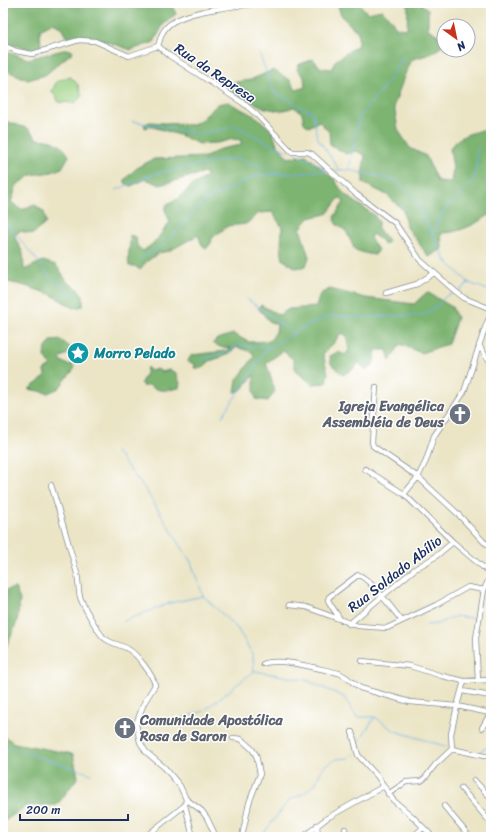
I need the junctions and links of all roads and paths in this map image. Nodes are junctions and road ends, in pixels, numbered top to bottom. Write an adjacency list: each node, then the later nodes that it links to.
1 (259, 3): 3 (street)
2 (3, 45): 3 (street, Rua da Represa)
3 (158, 46): 4 (street, Rua da Represa)
4 (434, 273): 5 (street); 6 (street, Rua da Represa)
5 (386, 293)
6 (491, 309)
7 (491, 314): 8 (street)
8 (479, 345): 9 (street); 12 (street)
9 (491, 365)
10 (376, 387): 12 (street)
11 (365, 469): 14 (street)
12 (418, 477): 14 (street); 16 (street)
13 (52, 485): 43 (street)
14 (404, 494): 15 (street)
15 (453, 542): 17 (street); 19 (street, Rua Soldado Abílio)
16 (491, 543)
17 (491, 574): 18 (street)
18 (484, 590): 22 (street); 26 (street)
19 (383, 597): 21 (street); 22 (street); 23 (street, Rua Soldado Abílio)
20 (289, 605): 21 (street)
21 (340, 619): 23 (street)
22 (402, 621): 23 (street)
23 (349, 624)
24 (362, 661): 28 (street)
25 (263, 664): 31 (street)
26 (478, 680): 27 (street); 28 (street)
27 (491, 680)
28 (464, 681): 29 (street)
29 (462, 691): 30 (street); 31 (street)
30 (491, 696)
31 (457, 706): 32 (street); 36 (street)
32 (491, 712): 33 (street)
33 (482, 728)
34 (352, 732): 39 (street)
35 (233, 738): 53 (street)
36 (452, 749): 37 (street); 41 (street)
37 (491, 756)
38 (474, 780): 42 (street)
39 (384, 786): 41 (street); 47 (street)
40 (461, 788): 46 (street)
41 (388, 794): 48 (street)
42 (491, 798)
43 (186, 799): 44 (street); 52 (street)
44 (186, 805): 50 (street); 51 (street)
45 (444, 806): 59 (street)
46 (491, 823)
47 (317, 825): 54 (street); 55 (street)
48 (423, 828): 57 (street); 58 (street)
49 (345, 829): 56 (street)
50 (145, 837)
51 (193, 837)
52 (216, 837)
53 (242, 837)
54 (303, 837)
55 (318, 837)
56 (346, 837)
57 (412, 837)
58 (433, 837)
59 (470, 837)

